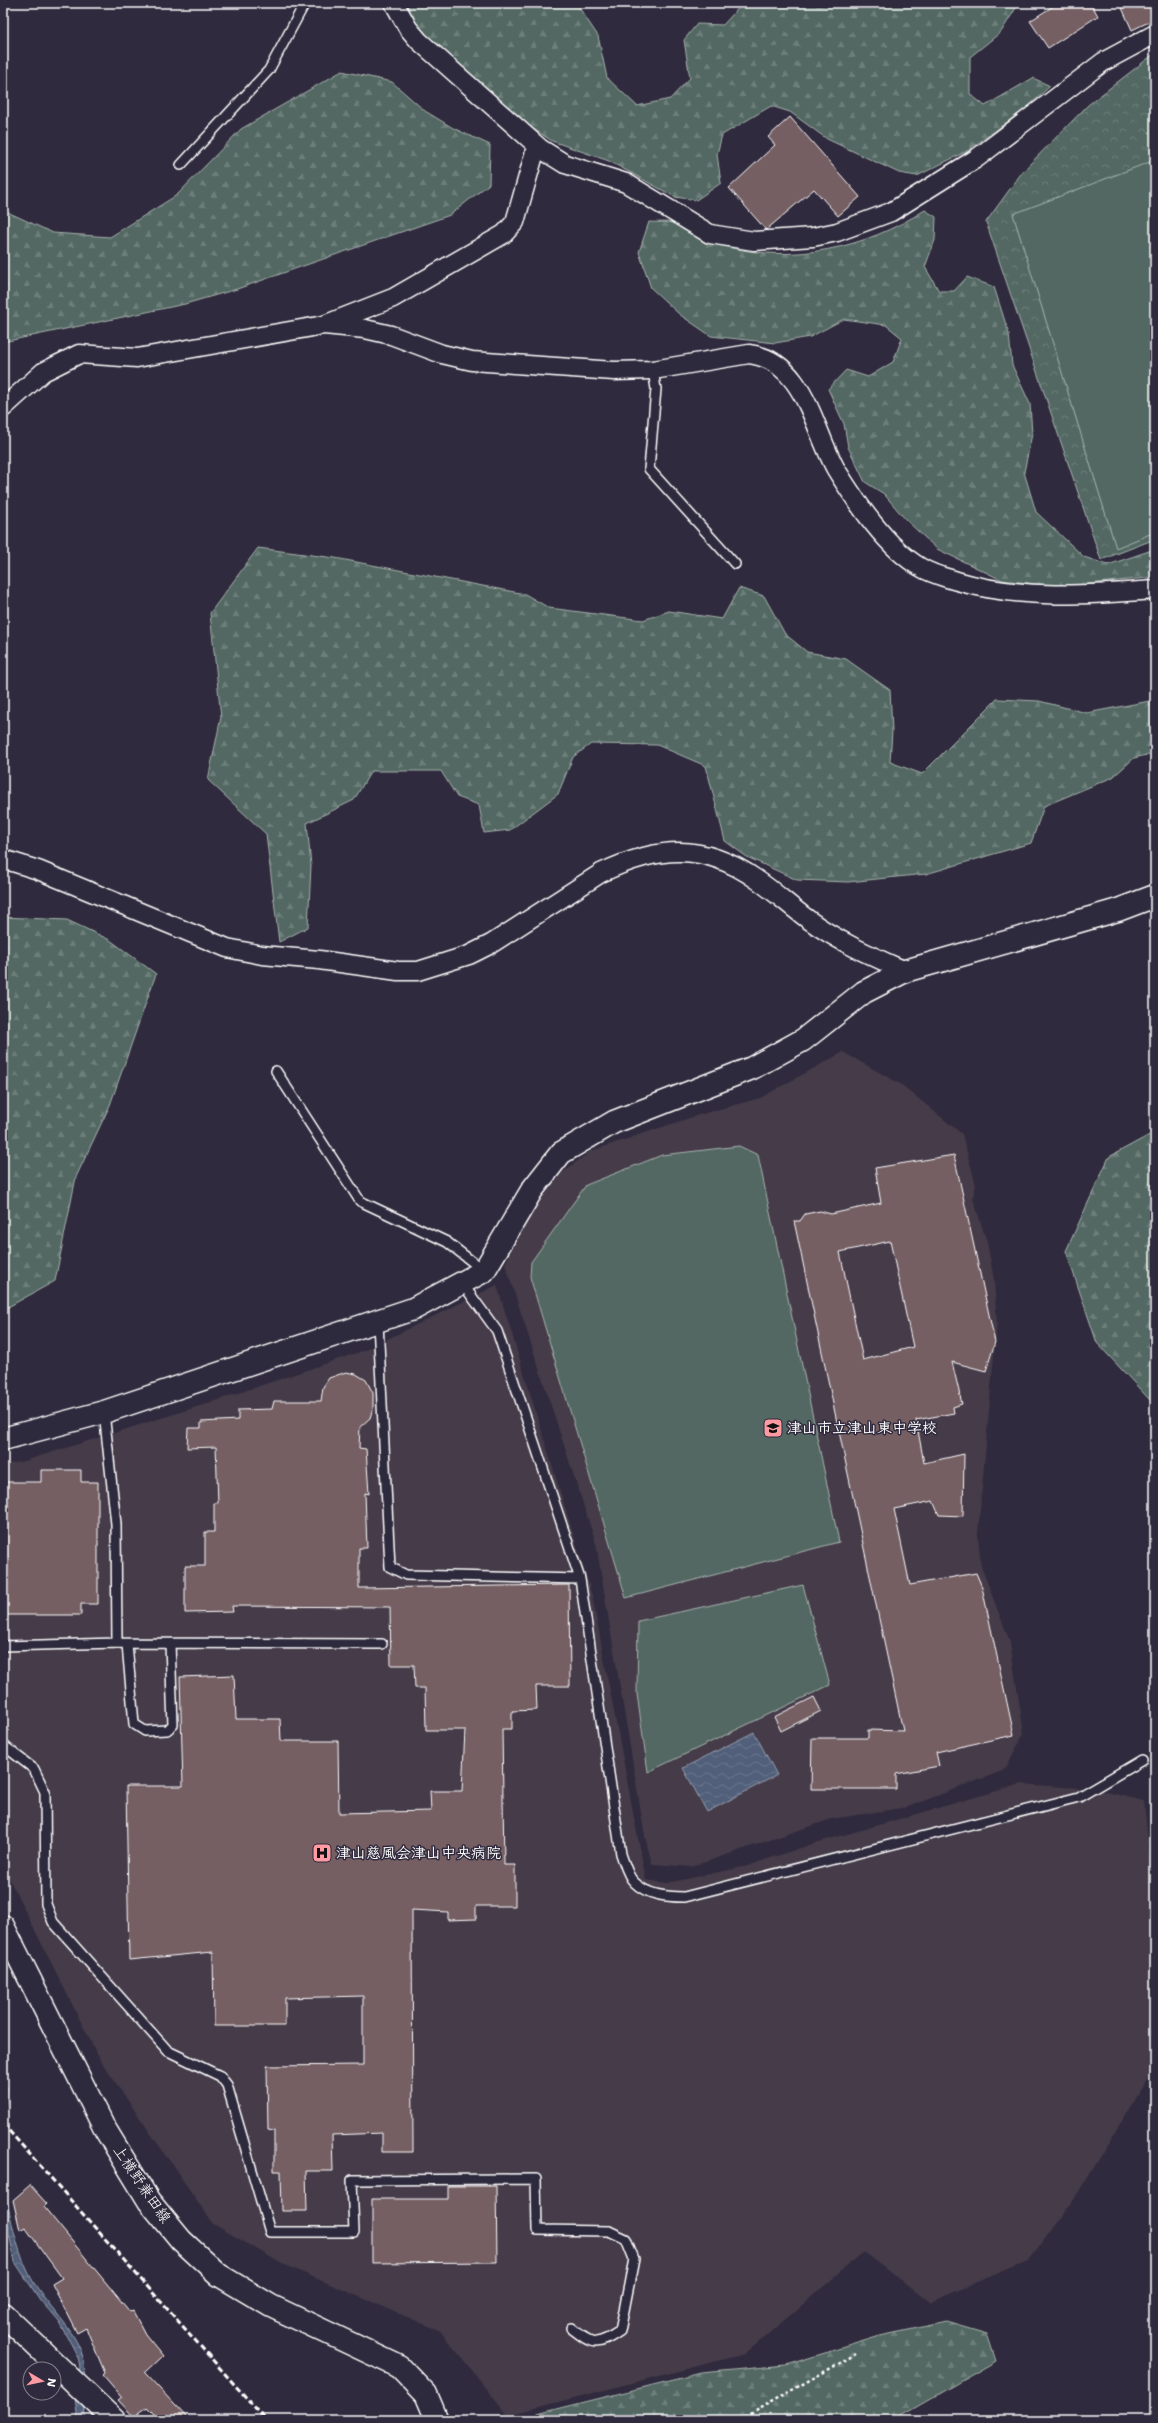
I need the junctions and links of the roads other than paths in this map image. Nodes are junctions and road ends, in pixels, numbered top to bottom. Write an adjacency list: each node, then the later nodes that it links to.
1 (305, 3): 5 (lane)
2 (394, 3): 4 (street)
3 (1155, 34): 4 (street)
4 (541, 149): 6 (street)
5 (181, 165)
6 (324, 325): 7 (street); 8 (street)
7 (653, 370): 9 (lane); 10 (street)
8 (3, 408)
9 (735, 564)
10 (1155, 590)
11 (3, 859): 13 (street)
12 (1155, 896): 13 (street)
13 (905, 971): 15 (street)
14 (276, 1071): 15 (lane)
15 (484, 1271): 16 (street)
16 (462, 1283): 17 (street); 20 (lane)
17 (378, 1322): 18 (street); 20 (lane)
18 (104, 1412): 19 (street); 21 (lane)
19 (3, 1439)
20 (580, 1579): 27 (lane)
21 (117, 1643): 22 (lane); 25 (lane)
22 (127, 1644): 23 (lane); 23 (lane)
23 (170, 1644): 24 (lane)
24 (382, 1644)
25 (3, 1646)
26 (3, 1745): 30 (lane)
27 (1142, 1760)
28 (3, 1926): 32 (street, 上横野兼田線)
29 (3, 2314): 31 (street)
30 (570, 2328)
31 (114, 2420)
32 (437, 2420)

